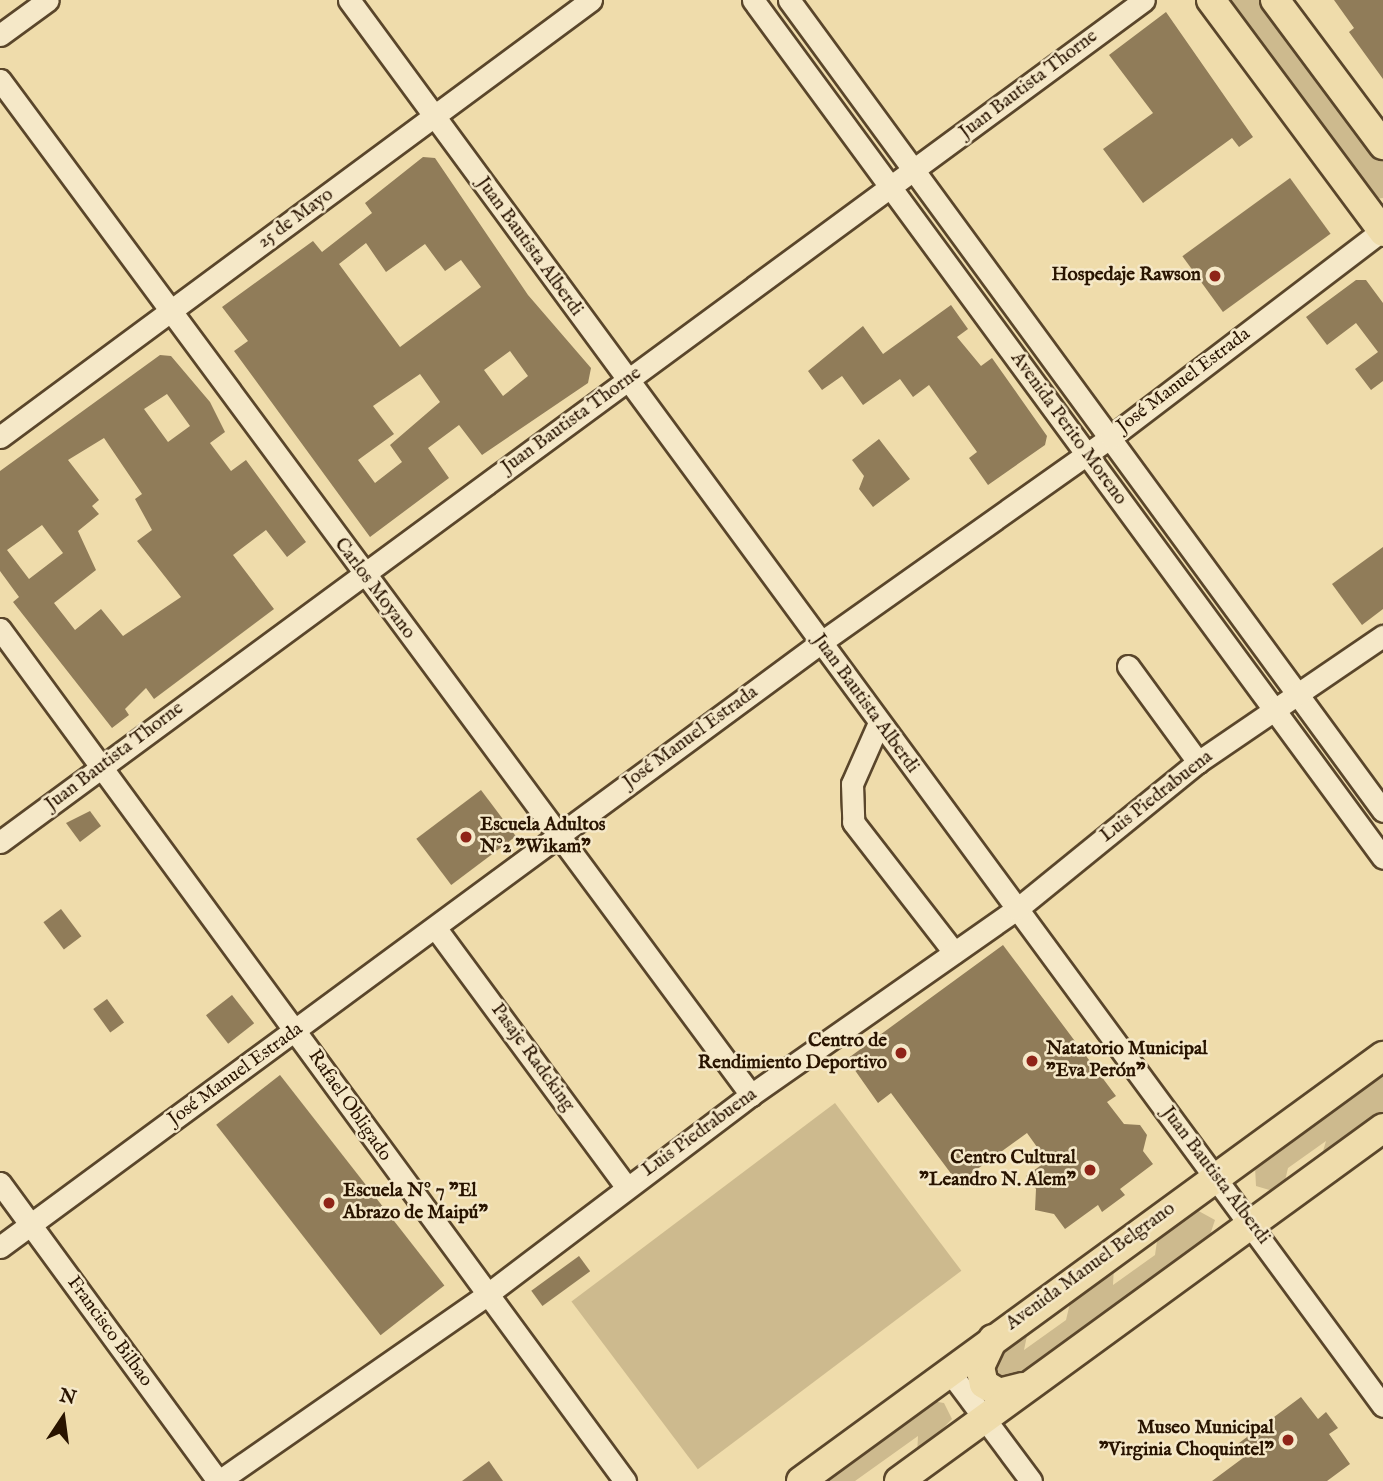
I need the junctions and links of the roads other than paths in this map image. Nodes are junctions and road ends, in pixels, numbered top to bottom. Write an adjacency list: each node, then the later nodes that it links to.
1 (48, 0): 9 (street)
2 (349, 0): 11 (street, Juan Bautista Alberdi)
3 (591, 0): 11 (street, 25 de Mayo)
4 (753, 0): 14 (street, Avenida Perito Moreno)
5 (789, 0): 13 (street, Avenida Perito Moreno)
6 (1144, 0): 13 (street, Juan Bautista Thorne)
7 (1211, 0): 15 (main road)
8 (1275, 0): 12 (main road)
9 (0, 35)
10 (0, 80): 16 (street, Carlos Moyano)
11 (435, 116): 16 (street, 25 de Mayo); 17 (street, Juan Bautista Alberdi)
12 (1383, 145)
13 (914, 170): 14 (street, Juan Bautista Thorne); 19 (street, Avenida Perito Moreno)
14 (892, 186): 17 (street, Juan Bautista Thorne); 20 (street, Avenida Perito Moreno)
15 (1383, 231): 19 (street, José Manuel Estrada)
16 (170, 311): 18 (street, 25 de Mayo); 21 (street, Carlos Moyano)
17 (625, 383): 21 (street, Juan Bautista Thorne); 24 (street, Juan Bautista Alberdi)
18 (0, 437)
19 (1111, 437): 20 (street, José Manuel Estrada); 26 (street, Avenida Perito Moreno)
20 (1086, 454): 24 (street, José Manuel Estrada); 27 (street, Avenida Perito Moreno)
21 (362, 572): 30 (street, Juan Bautista Thorne); 32 (street, Carlos Moyano)
22 (0, 629): 30 (street, Rafael Obligado)
23 (1383, 636): 26 (street, Luis Piedrabuena)
24 (820, 642): 28 (street, Juan Bautista Alberdi); 32 (street, José Manuel Estrada)
25 (1128, 666): 29 (street)
26 (1299, 697): 27 (street, Luis Piedrabuena); 31 (street, Avenida Perito Moreno)
27 (1275, 714): 29 (street, Luis Piedrabuena); 34 (street, Avenida Perito Moreno)
28 (878, 725): 35 (street, Juan Bautista Alberdi); 37 (street)
29 (1198, 762): 35 (street, Luis Piedrabuena)
30 (101, 767): 33 (street, Juan Bautista Thorne); 38 (street, Rafael Obligado)
31 (1383, 811)
32 (558, 836): 36 (street, José Manuel Estrada); 40 (street, Carlos Moyano)
33 (0, 842)
34 (1383, 858)
35 (1017, 909): 37 (street, Luis Piedrabuena); 42 (street, Juan Bautista Alberdi)
36 (437, 930): 38 (street, José Manuel Estrada); 44 (street, Pasaje Radcking)
37 (954, 952): 40 (street, Luis Piedrabuena)
38 (296, 1031): 46 (street, José Manuel Estrada); 48 (street, Rafael Obligado)
39 (1383, 1055): 42 (main road, Avenida Manuel Belgrano)
40 (751, 1096): 44 (street, Luis Piedrabuena)
41 (1383, 1128): 45 (main road)
42 (1214, 1176): 45 (street, Juan Bautista Alberdi); 49 (main road, Avenida Manuel Belgrano)
43 (0, 1183): 46 (street, Francisco Bilbao)
44 (626, 1186): 48 (street, Luis Piedrabuena)
45 (1252, 1224): 51 (main road); 52 (street, Juan Bautista Alberdi)
46 (31, 1225): 47 (street, José Manuel Estrada); 54 (street, Francisco Bilbao)
47 (0, 1247)
48 (485, 1297): 54 (street, Luis Piedrabuena); 55 (street, Rafael Obligado)
49 (993, 1339): 50 (main road, Avenida Manuel Belgrano); 51 (main road)
50 (949, 1371): 53 (street); 56 (main road, Avenida Manuel Belgrano)
51 (1024, 1387): 53 (main road)
52 (1383, 1406)
53 (984, 1416): 57 (main road); 58 (street)
54 (219, 1481)
55 (625, 1481)
56 (801, 1481)
57 (899, 1481)
58 (1031, 1481)

